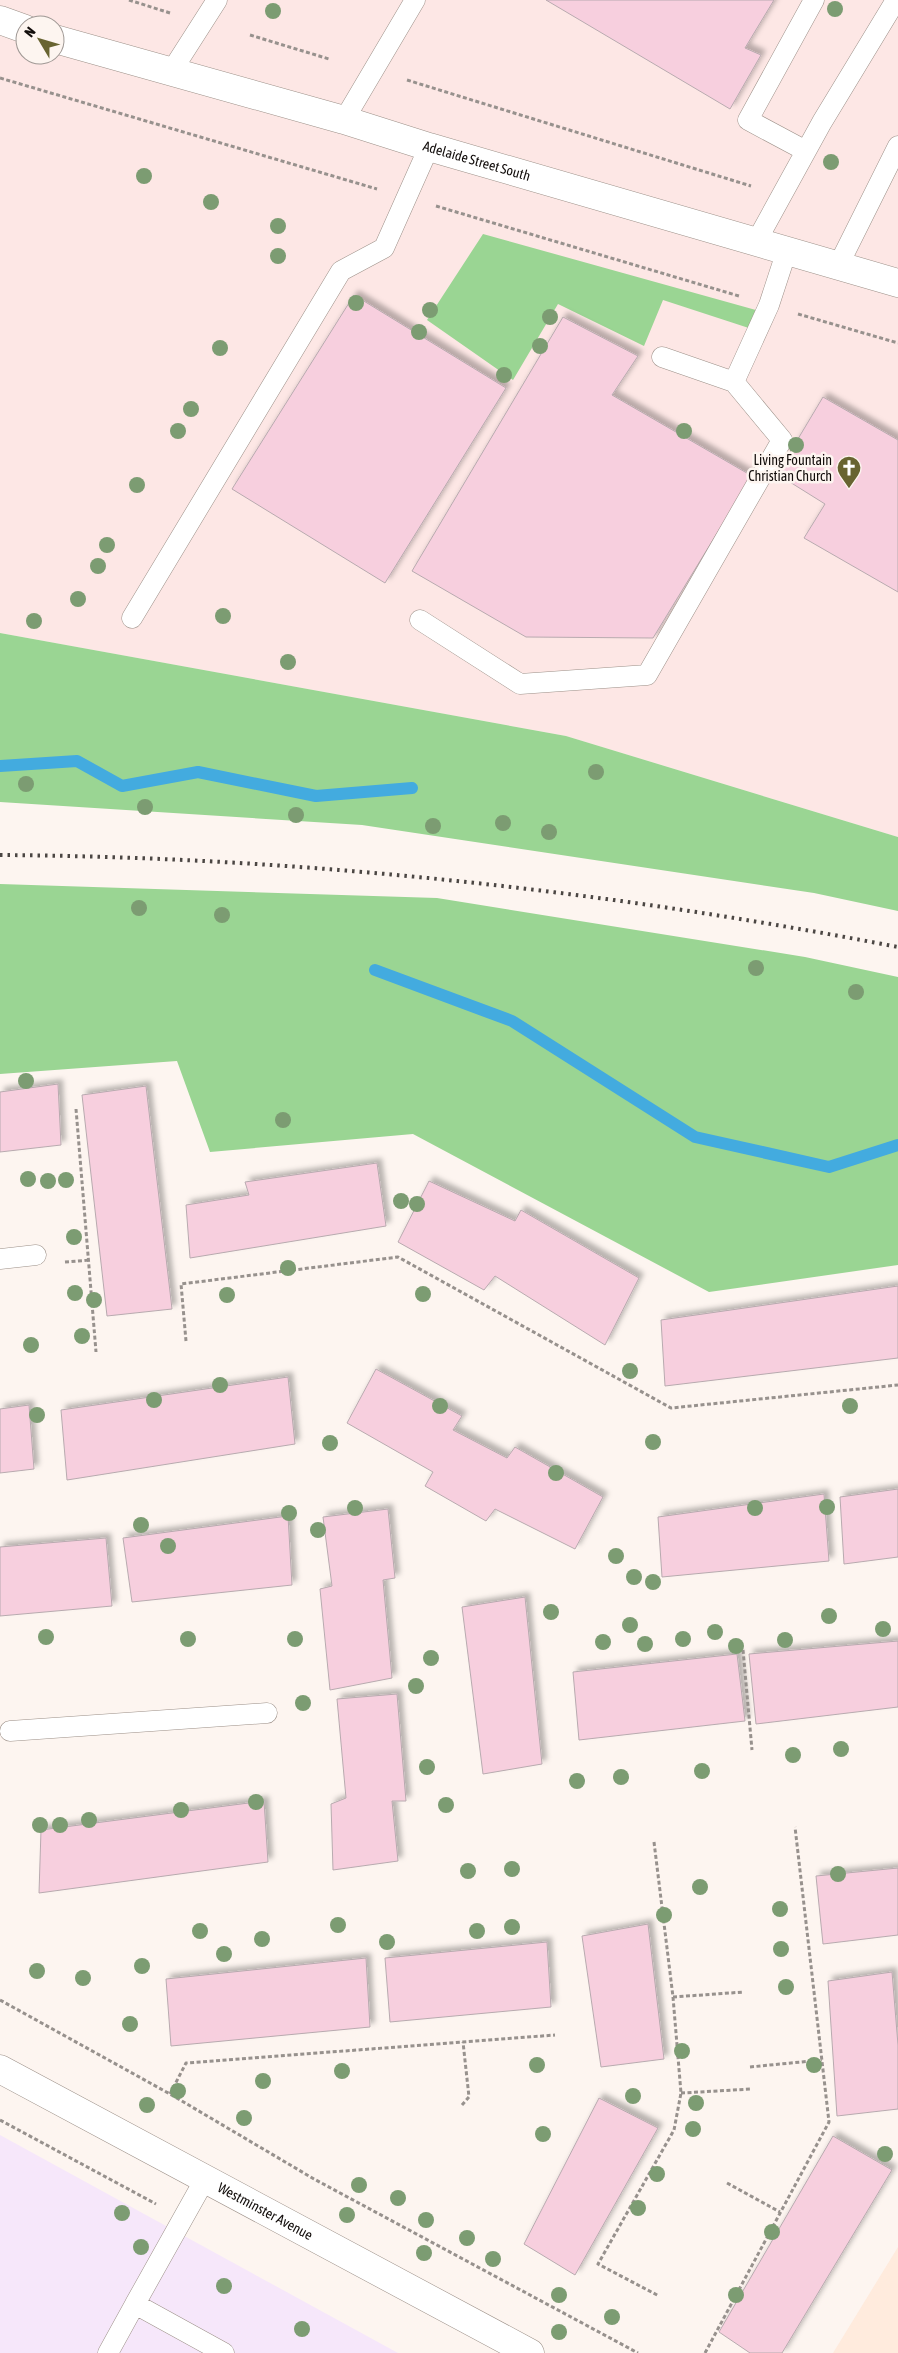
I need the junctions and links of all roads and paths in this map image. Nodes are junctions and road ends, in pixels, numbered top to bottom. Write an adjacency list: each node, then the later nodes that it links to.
1 (129, 0): 6 (path)
2 (217, 0): 12 (lane)
3 (415, 0): 15 (lane)
4 (814, 0): 18 (lane)
5 (896, 0): 18 (lane)
6 (170, 13)
7 (0, 20): 8 (main road)
8 (15, 25)
9 (250, 35): 11 (path)
10 (65, 42): 12 (main road, Adelaide Street South)
11 (330, 59)
12 (171, 72): 15 (main road, Adelaide Street South)
13 (0, 78): 20 (path)
14 (408, 80): 19 (path)
15 (344, 120): 17 (main road, Adelaide Street South)
16 (898, 146): 23 (lane)
17 (429, 147): 20 (lane); 21 (main road, Adelaide Street South)
18 (806, 151): 21 (lane)
19 (752, 186)
20 (407, 198): 25 (path); 29 (lane)
21 (756, 242): 22 (main road, Adelaide Street South)
22 (787, 250): 23 (main road, Adelaide Street South); 25 (lane)
23 (838, 266): 24 (main road, Adelaide Street South)
24 (898, 284)
25 (769, 305): 26 (path); 28 (lane)
26 (898, 343)
27 (662, 357): 28 (lane)
28 (734, 382): 30 (lane)
29 (132, 618)
30 (420, 620)
31 (76, 1109): 35 (path)
32 (36, 1255): 33 (lane)
33 (0, 1259)
34 (186, 1341): 36 (path)
35 (96, 1352)
36 (898, 1385)
37 (743, 1650): 40 (path)
38 (267, 1713): 39 (lane)
39 (10, 1732)
40 (752, 1750)
41 (795, 1827): 48 (path)
42 (654, 1842): 44 (path)
43 (744, 1992): 44 (path)
44 (673, 1997): 52 (path)
45 (0, 2000): 53 (path)
46 (555, 2035): 47 (path)
47 (463, 2042): 53 (path); 54 (path)
48 (822, 2060): 49 (path); 58 (path)
49 (750, 2067)
50 (0, 2070): 56 (main road, Westminster Avenue)
51 (751, 2089): 52 (path)
52 (681, 2093): 60 (path)
53 (170, 2094): 66 (path)
54 (462, 2106)
55 (0, 2120): 59 (path)
56 (205, 2179): 59 (lane); 65 (main road, Westminster Avenue)
57 (727, 2183): 58 (path)
58 (780, 2212): 67 (path)
59 (184, 2218): 61 (lane)
60 (659, 2296)
61 (136, 2304): 62 (lane); 63 (lane)
62 (190, 2344): 64 (lane)
63 (108, 2353)
64 (224, 2353)
65 (530, 2353)
66 (638, 2353)
67 (705, 2353)

